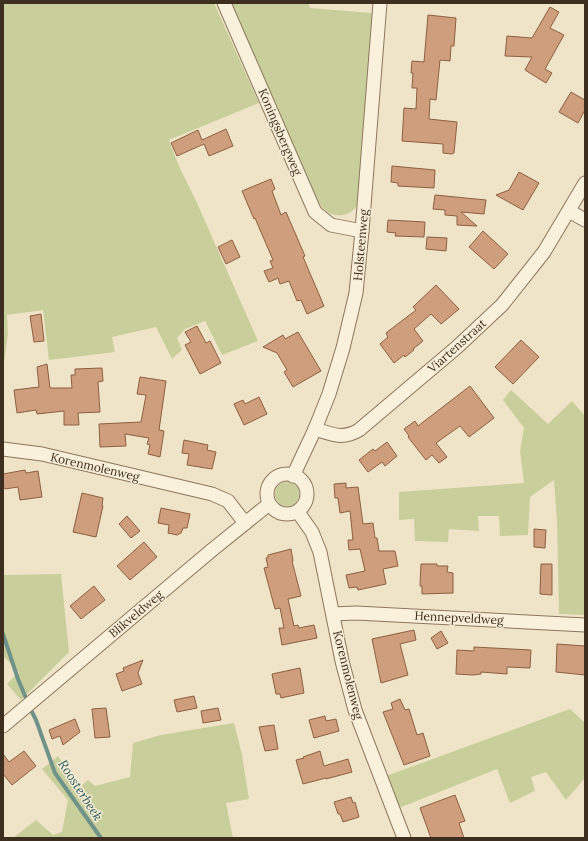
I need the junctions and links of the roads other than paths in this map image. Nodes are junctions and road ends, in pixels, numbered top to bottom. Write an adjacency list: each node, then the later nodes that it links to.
1 (224, 3): 6 (street, Koningsbergweg)
2 (380, 3): 6 (street, Holsteenweg)
3 (585, 183): 4 (street, Viartenstraat)
4 (569, 212): 5 (street); 7 (street, Viartenstraat)
5 (585, 220)
6 (362, 231): 7 (street, Holsteenweg)
7 (315, 429): 9 (street, Holsteenweg)
8 (3, 449): 12 (street, Korenmolenweg)
9 (293, 476): 10 (street); 11 (street)
10 (269, 504): 11 (street); 12 (street, Blikveldweg)
11 (298, 512): 13 (street, Korenmolenweg)
12 (245, 523): 15 (street, Blikveldweg)
13 (333, 614): 14 (street, Hennepveldweg); 16 (street, Korenmolenweg)
14 (585, 625)
15 (3, 726)
16 (404, 838)

